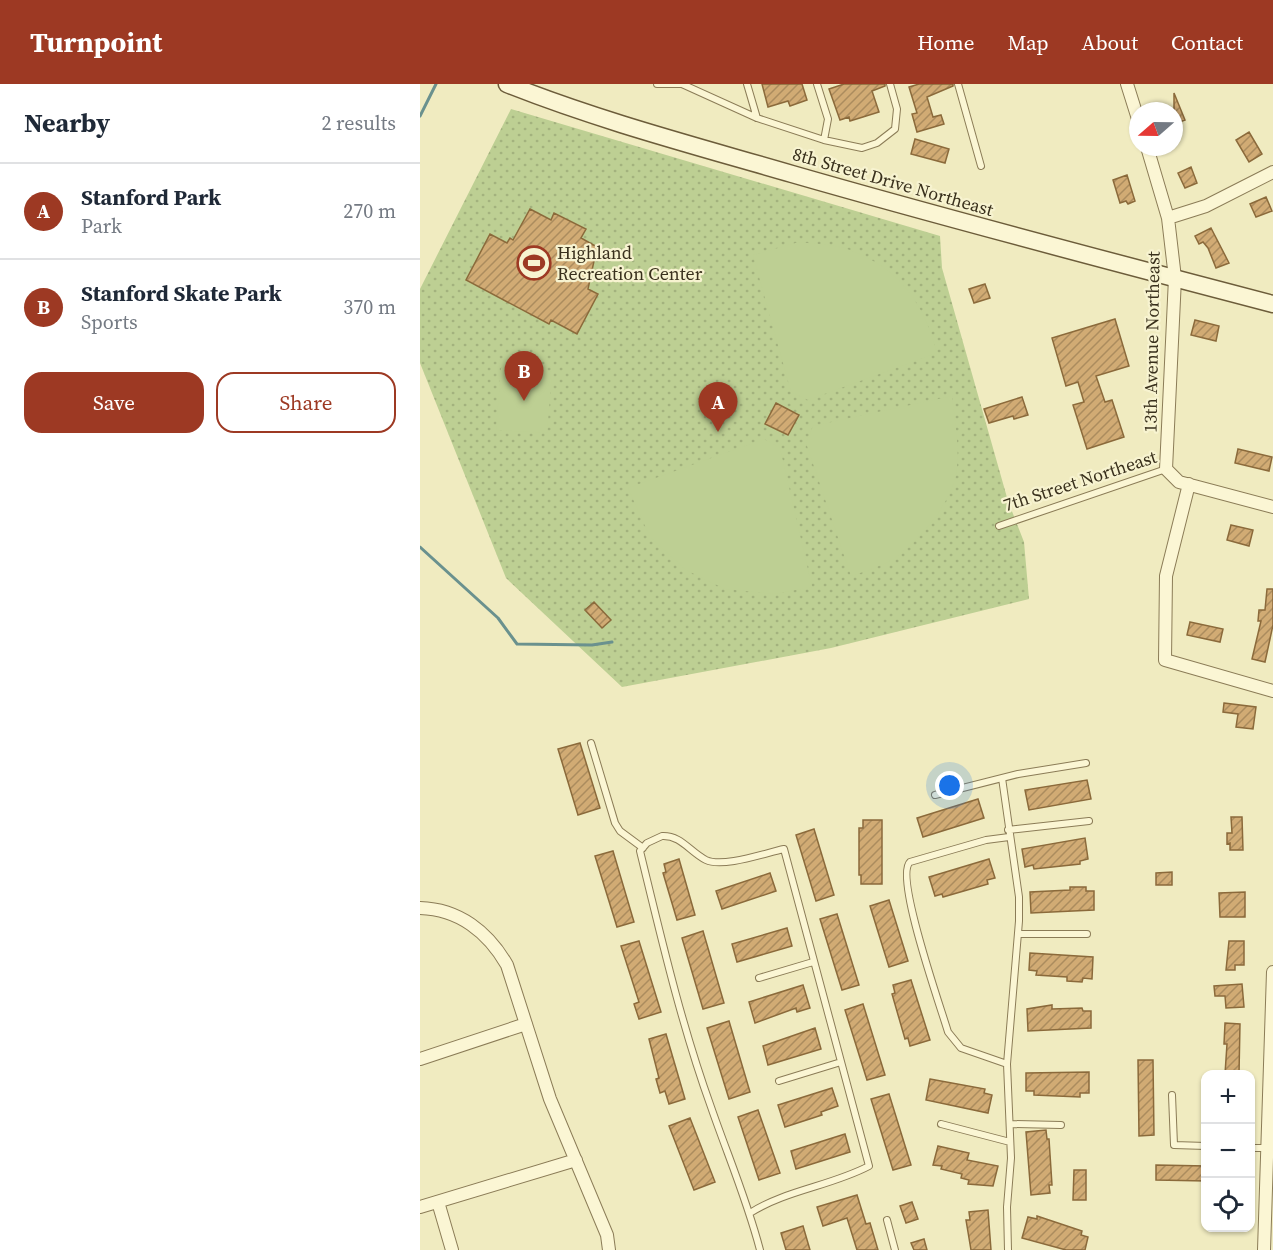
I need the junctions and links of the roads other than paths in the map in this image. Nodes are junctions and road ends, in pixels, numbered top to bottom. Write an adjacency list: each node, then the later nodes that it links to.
1 (507, 84): 16 (main road, 8th Street Drive Northeast)
2 (657, 84): 3 (lane)
3 (682, 84): 10 (lane)
4 (747, 84): 10 (lane)
5 (817, 84): 11 (lane)
6 (890, 84): 11 (lane)
7 (957, 84): 13 (lane)
8 (1127, 84): 9 (street)
9 (1133, 102)
10 (757, 118): 11 (lane)
11 (824, 140)
12 (1150, 156): 15 (street, 13th Avenue Northeast)
13 (981, 166)
14 (1273, 172): 15 (street)
15 (1168, 218): 16 (street, 13th Avenue Northeast)
16 (1174, 278): 17 (main road, 8th Street Drive Northeast); 18 (street, 13th Avenue Northeast)
17 (1273, 304)
18 (1166, 469): 19 (street, 7th Street Northeast); 21 (lane, 7th Street Northeast)
19 (1189, 484): 20 (street, 7th Street Northeast); 22 (street)
20 (1273, 507)
21 (999, 526)
22 (1273, 691)
23 (591, 742): 29 (lane)
24 (1086, 763): 25 (lane)
25 (1002, 778): 26 (lane); 28 (lane)
26 (935, 795)
27 (1089, 821): 28 (lane)
28 (1009, 834): 31 (lane); 39 (lane)
29 (643, 848): 33 (lane); 52 (lane)
30 (420, 908): 36 (street)
31 (1018, 934): 32 (lane); 39 (lane)
32 (1088, 934)
33 (813, 962): 35 (lane); 38 (lane)
34 (1273, 972): 48 (street)
35 (759, 978)
36 (526, 1024): 37 (street); 49 (street)
37 (420, 1059)
38 (841, 1062): 40 (lane); 52 (lane)
39 (1006, 1064): 43 (lane)
40 (779, 1081)
41 (1172, 1095): 46 (lane)
42 (941, 1124): 45 (lane)
43 (1010, 1124): 44 (lane); 45 (lane)
44 (1061, 1125)
45 (1010, 1142): 58 (lane)
46 (1201, 1146)
47 (1255, 1148): 48 (lane)
48 (1267, 1148): 59 (street)
49 (576, 1160): 50 (street); 55 (street)
50 (438, 1202): 51 (street); 54 (street)
51 (420, 1207)
52 (750, 1213): 56 (lane)
53 (887, 1220): 57 (lane)
54 (452, 1250)
55 (609, 1250)
56 (760, 1250)
57 (895, 1250)
58 (1008, 1250)
59 (1264, 1250)

